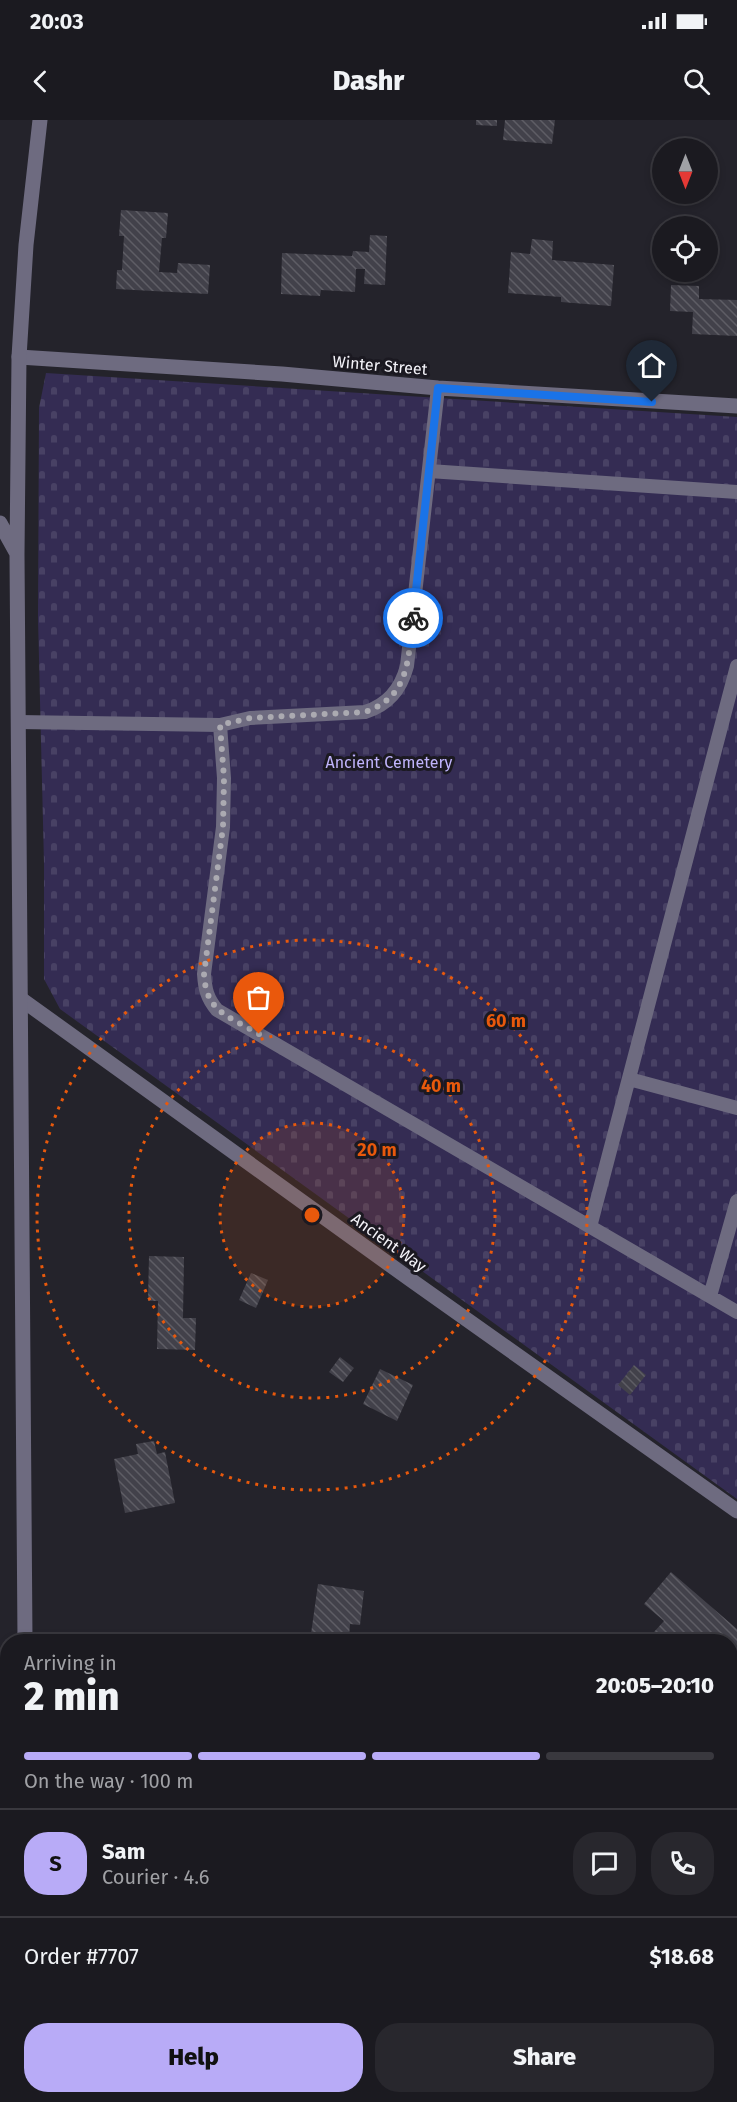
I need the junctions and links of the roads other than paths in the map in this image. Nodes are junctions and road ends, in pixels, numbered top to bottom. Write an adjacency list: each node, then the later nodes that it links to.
1 (40, 120): 2 (street)
2 (19, 357): 3 (street, Winter Street); 8 (street)
3 (438, 388): 4 (street, Winter Street); 5 (lane)
4 (737, 406)
5 (429, 471): 6 (lane); 11 (lane)
6 (737, 492)
7 (0, 523): 8 (street)
8 (17, 554): 10 (street)
9 (737, 666): 13 (lane)
10 (18, 722): 11 (lane); 12 (street)
11 (220, 725): 16 (lane)
12 (21, 999): 19 (street, Ancient Way); 20 (street)
13 (629, 1079): 14 (lane); 16 (lane)
14 (737, 1108)
15 (737, 1201): 17 (lane)
16 (590, 1227): 17 (lane)
17 (710, 1296): 18 (lane)
18 (737, 1312)
19 (737, 1511)
20 (25, 1634)

